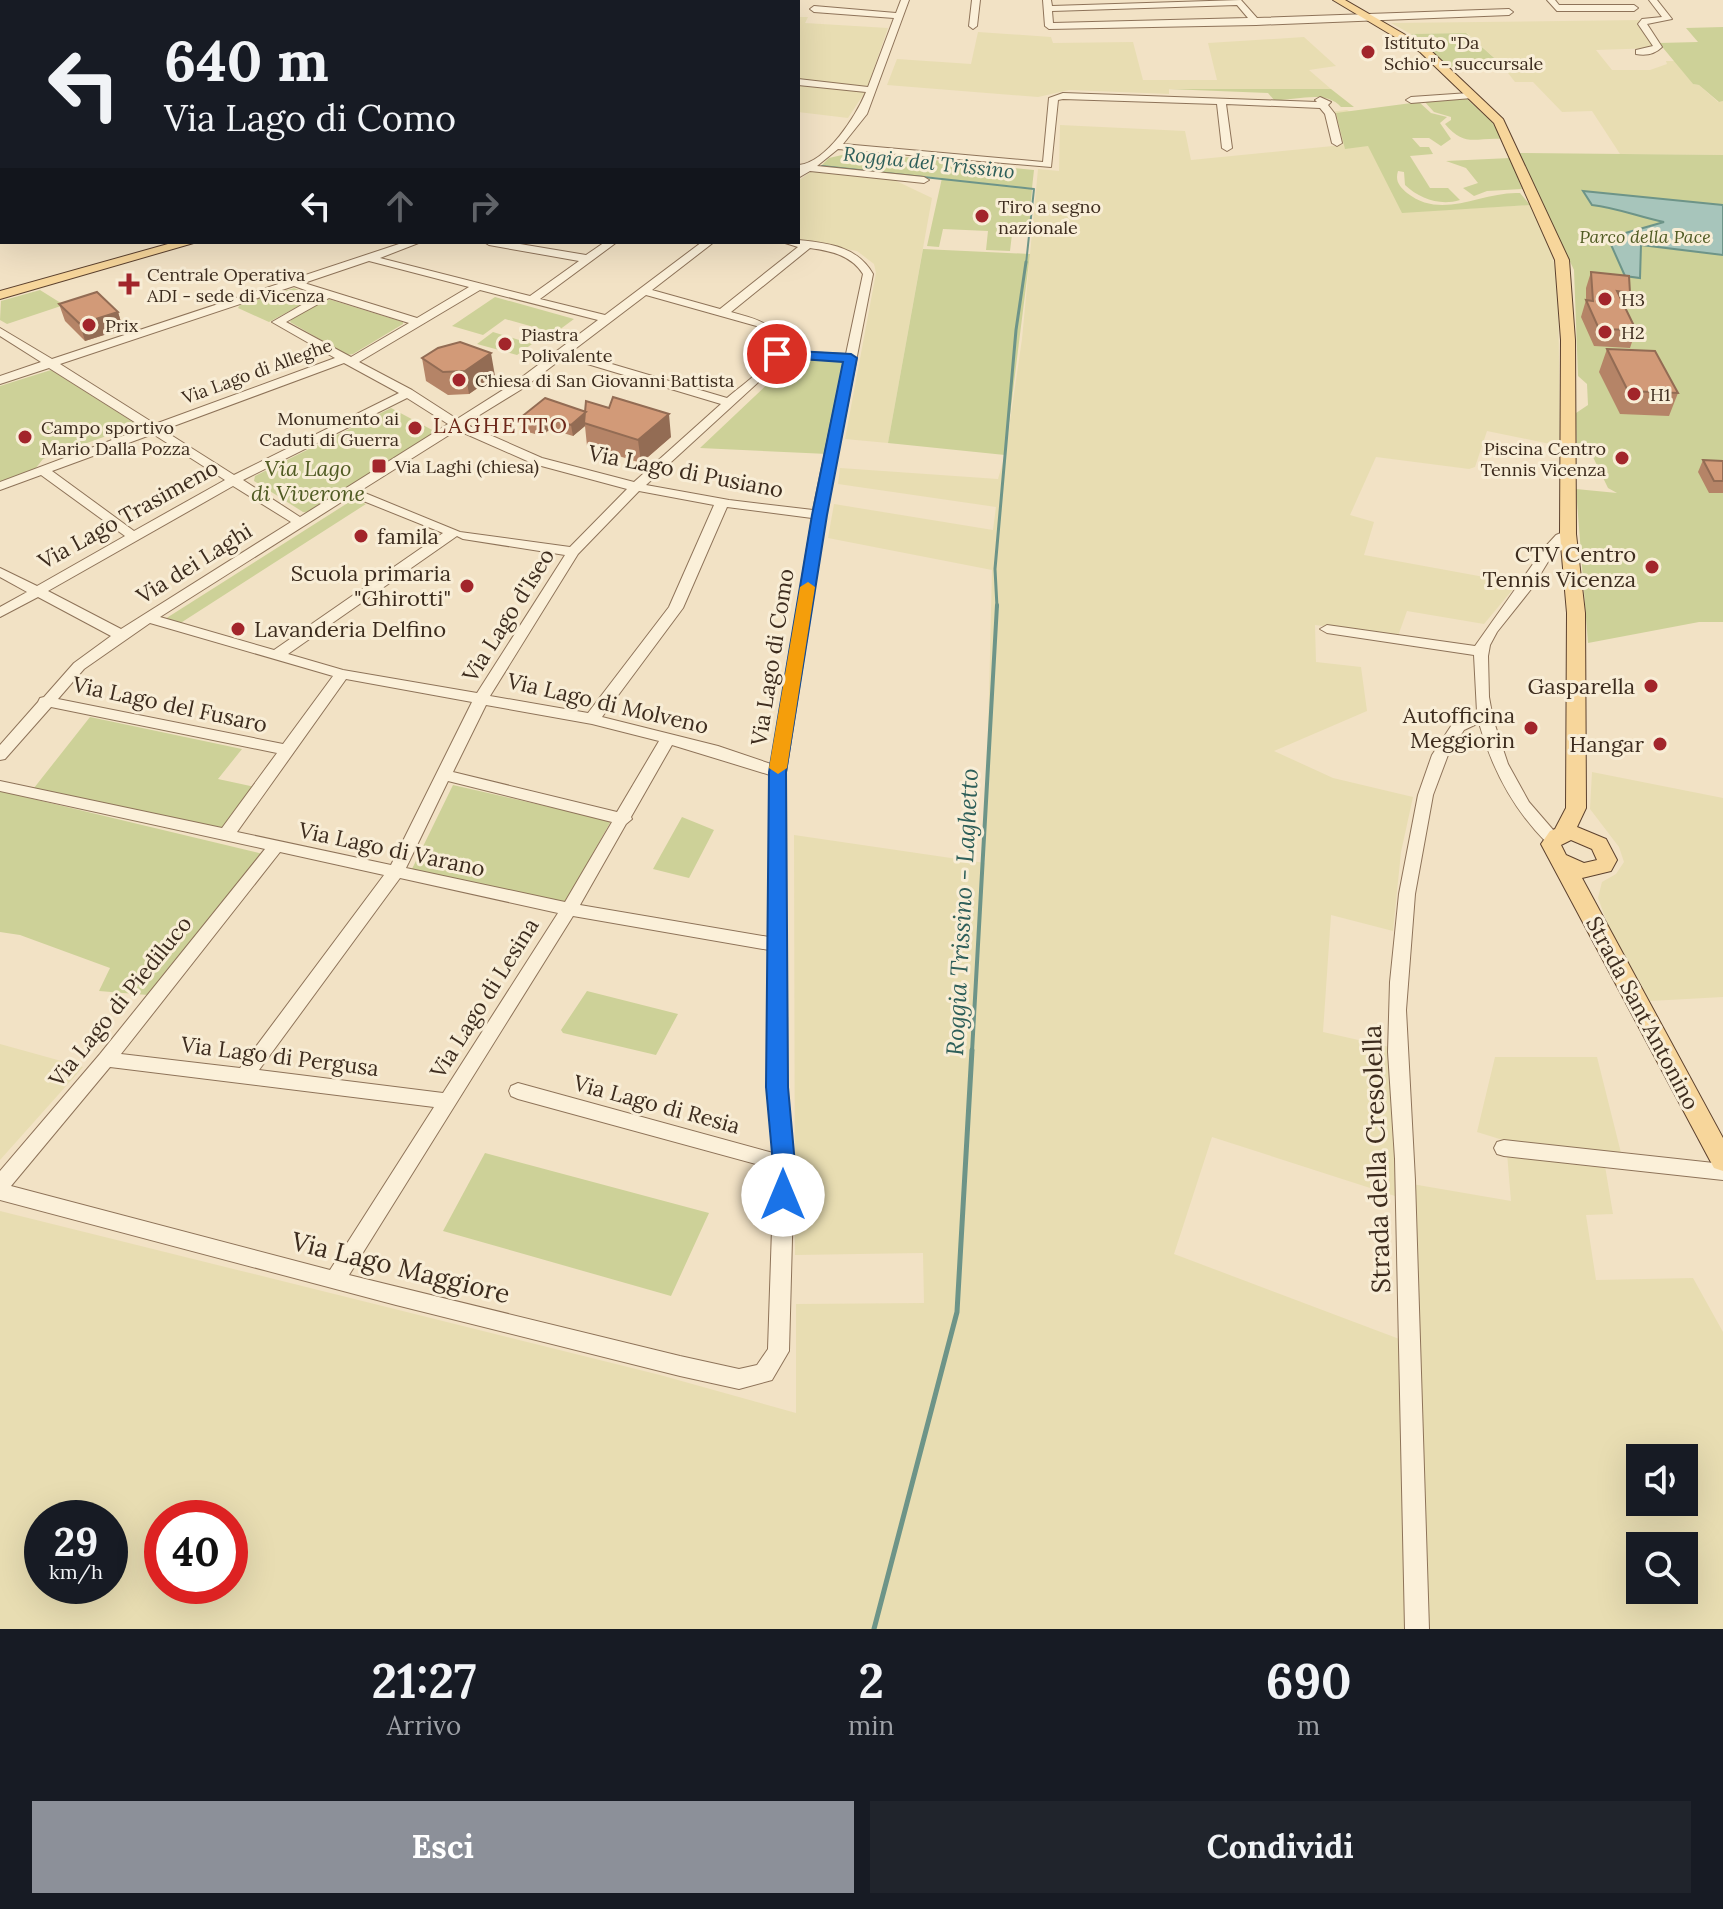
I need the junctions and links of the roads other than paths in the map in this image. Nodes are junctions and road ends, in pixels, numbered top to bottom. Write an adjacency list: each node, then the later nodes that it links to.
1 (905, 0): 11 (street)
2 (976, 0): 13 (street)
3 (1338, 0): 10 (main road)
4 (1551, 0): 7 (street)
5 (1653, 0): 14 (street)
6 (1048, 5): 12 (street); 12 (street)
7 (1634, 8)
8 (814, 9): 11 (street)
9 (1509, 12): 10 (street)
10 (1360, 14): 12 (street); 17 (main road)
11 (899, 16): 16 (street)
12 (1256, 22)
13 (973, 26)
14 (1639, 52)
15 (800, 82): 16 (street)
16 (873, 90): 21 (street)
17 (1469, 96): 18 (street); 63 (main road)
18 (1411, 100)
19 (1221, 101): 20 (street); 21 (street); 22 (street)
20 (1337, 143)
21 (836, 146): 23 (street)
22 (1227, 148)
23 (803, 167): 24 (street)
24 (924, 180)
25 (183, 244): 38 (main road)
26 (410, 244): 32 (street)
27 (501, 244): 33 (street)
28 (609, 244): 33 (street)
29 (706, 244): 36 (street, Via dei Laghi)
30 (800, 244): 31 (street, Via Lago di Como)
31 (807, 245): 40 (street); 46 (street, Via Lago di Como)
32 (369, 258): 34 (street); 35 (street)
33 (588, 259): 39 (street)
34 (295, 282): 37 (street); 48 (street)
35 (479, 286): 39 (street); 42 (street, Via Lago di Alleghe)
36 (643, 291): 40 (street); 41 (street, Via dei Laghi)
37 (329, 294): 42 (street); 47 (street)
38 (0, 295)
39 (531, 300): 41 (street)
40 (724, 312): 45 (street)
41 (607, 319): 44 (street, Via dei Laghi)
42 (418, 322): 47 (street, Via Lago di Alleghe)
43 (0, 331): 48 (street)
44 (562, 353): 51 (street); 52 (street, Via dei Laghi)
45 (777, 354): 46 (street); 51 (street, Via Lago d'Iseo)
46 (851, 358): 60 (street, Via Lago di Como)
47 (349, 359): 50 (street); 53 (street, Via Lago di Alleghe)
48 (49, 362): 49 (street); 53 (street)
49 (0, 380)
50 (408, 393): 52 (street); 55 (street, Via Lago Trasimeno)
51 (731, 403): 57 (street, Via Lago d'Iseo)
52 (457, 425): 57 (street, Via Lago di Pusiano); 58 (street, Via dei Laghi)
53 (152, 429): 54 (street, Via Lago di Alleghe); 55 (street)
54 (42, 470): 56 (street, Via Lago di Alleghe); 64 (street)
55 (232, 481): 61 (street); 64 (street, Via Lago Trasimeno)
56 (0, 486)
57 (636, 487): 59 (street, Via Lago di Pusiano); 65 (street, Via Lago d'Iseo)
58 (351, 492): 61 (street, Via dei Laghi); 62 (street)
59 (722, 503): 60 (street, Via Lago di Pusiano); 78 (street)
60 (819, 515): 82 (street, Via Lago di Como)
61 (301, 523): 69 (street, Via dei Laghi)
62 (458, 534): 65 (street); 73 (street)
63 (1568, 534): 72 (street); 85 (main road)
64 (134, 537): 67 (street, Via Lago Trasimeno)
65 (573, 552): 75 (street, Via Lago d'Iseo)
66 (0, 572): 67 (street)
67 (35, 592): 68 (street, Via Lago Trasimeno); 71 (street)
68 (0, 613)
69 (148, 618): 71 (street, Via dei Laghi); 73 (street, Via Lago di Molveno)
70 (1327, 629): 72 (street)
71 (121, 635): 76 (street, Via dei Laghi)
72 (1483, 652): 77 (street, Strada Sant'Antonino)
73 (275, 656): 74 (street, Via Lago di Molveno)
74 (342, 674): 75 (street, Via Lago di Molveno); 80 (street)
75 (482, 697): 78 (street, Via Lago di Molveno); 83 (street, Via Lago d'Iseo)
76 (45, 701): 80 (street, Via Lago del Fusaro); 81 (street, Via dei Laghi)
77 (1482, 715): 88 (street, Strada Sant'Antonino); 109 (street, Strada della Cresolella)
78 (592, 719): 79 (street, Via Lago di Molveno)
79 (668, 738): 82 (street, Via Lago di Molveno); 86 (street, Via Lago di Lesina)
80 (286, 750): 87 (street)
81 (0, 755)
82 (778, 772): 96 (street, Via Lago di Como)
83 (445, 775): 86 (street); 93 (street, Via Lago d'Iseo)
84 (0, 786): 87 (street, Via Lago di Varano)
85 (1576, 808): 88 (main road); 89 (main road)
86 (624, 819): 95 (street, Via Lago di Lesina)
87 (227, 834): 90 (street, Via Lago di Varano)
88 (1558, 836): 89 (main road); 91 (main road, Strada Sant'Antonino)
89 (1597, 841): 92 (main road, Strada Sant'Antonino)
90 (276, 846): 93 (street, Via Lago di Varano); 97 (street, Via Lago di Piediluco)
91 (1564, 865): 92 (main road); 94 (main road, Strada Sant'Antonino)
92 (1598, 870): 94 (main road, Strada Sant'Antonino)
93 (395, 873): 95 (street, Via Lago di Varano); 98 (street, Via Lago d'Iseo)
94 (1586, 908): 102 (main road, Strada Sant'Antonino)
95 (569, 909): 96 (street, Via Lago di Varano); 100 (street, Via Lago di Lesina)
96 (776, 945): 103 (street, Via Lago di Como)
97 (106, 1059): 98 (street, Via Lago di Pergusa); 105 (street, Via Lago di Piediluco)
98 (244, 1076): 100 (street, Via Lago di Pergusa)
99 (518, 1091): 103 (street, Via Lago di Resia)
100 (448, 1101): 107 (street, Via Lago di Lesina)
101 (1504, 1148): 104 (street)
102 (1723, 1161)
103 (784, 1164): 108 (street, Via Lago di Como)
104 (1723, 1172)
105 (0, 1185)
106 (0, 1192): 107 (street, Via Lago Maggiore)
107 (335, 1280): 108 (street, Via Lago Maggiore)
108 (778, 1351)
109 (1417, 1629)

